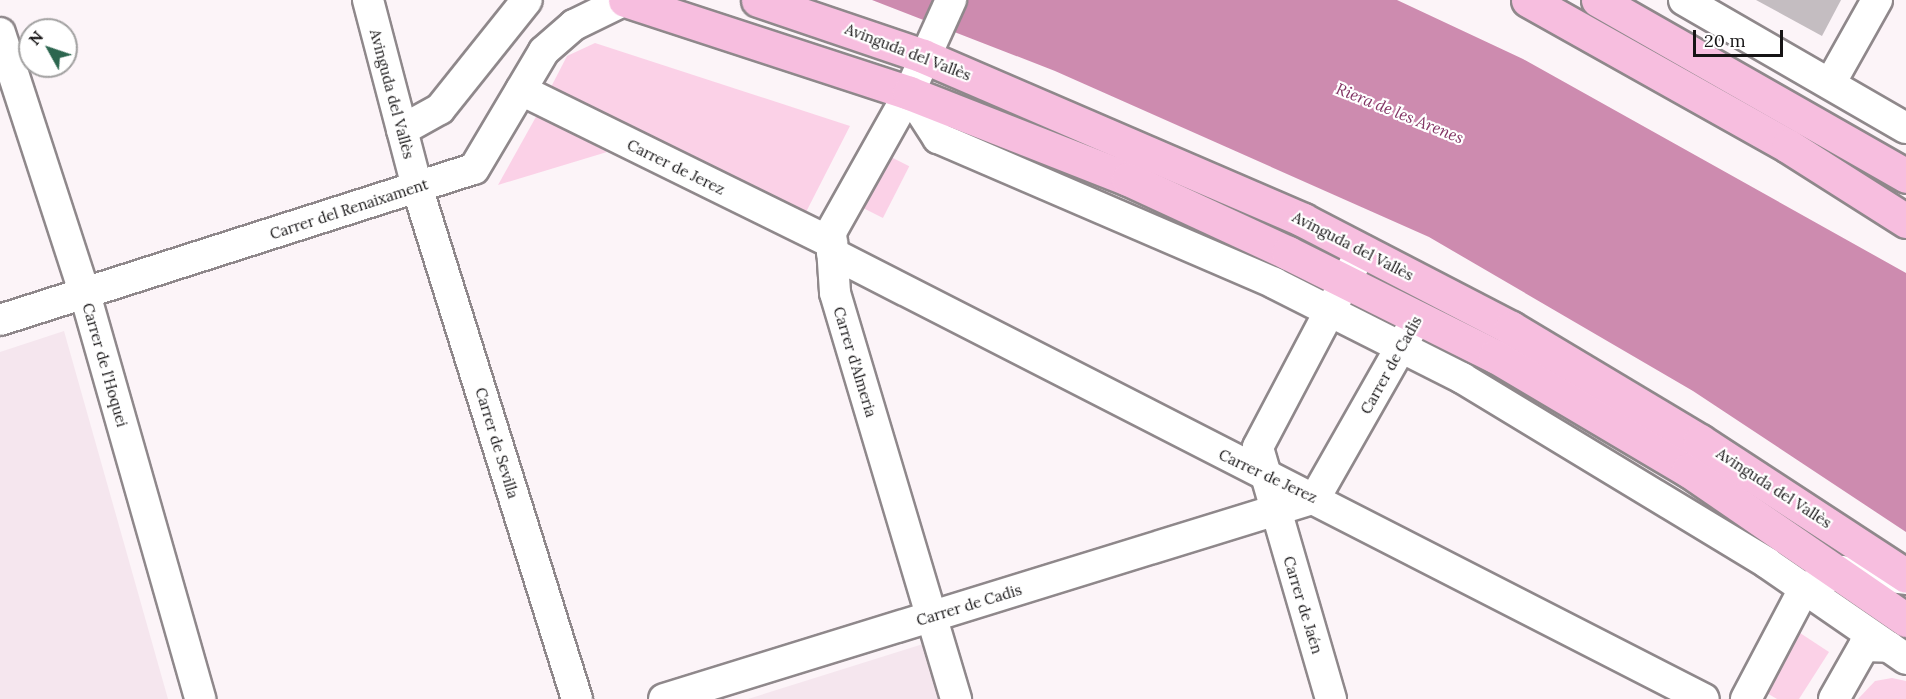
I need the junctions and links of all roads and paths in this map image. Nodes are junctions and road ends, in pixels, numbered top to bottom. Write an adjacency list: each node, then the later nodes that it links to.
1 (368, 0): 16 (street, Avinguda del Vallès)
2 (527, 0): 16 (street)
3 (625, 0): 13 (street, Carrer del Renaixament); 14 (main road)
4 (759, 0): 11 (main road, Avinguda del Vallès)
5 (951, 0): 11 (street, Carrer d'Almeria)
6 (1528, 0): 19 (main road)
7 (1598, 0): 17 (main road)
8 (1684, 0): 12 (street)
9 (1877, 0): 12 (street)
10 (0, 33): 26 (street, Carrer de l'Hoquei)
11 (928, 48): 14 (street, Carrer d'Almeria); 23 (main road, Avinguda del Vallès)
12 (1831, 82): 15 (street)
13 (521, 90): 18 (street, Carrer del Renaixament); 22 (street, Carrer de Jerez)
14 (909, 93): 22 (street, Carrer d'Almeria); 24 (main road); 27 (street)
15 (1906, 128)
16 (402, 130): 18 (street, Avinguda del Vallès)
17 (1906, 176)
18 (417, 187): 26 (street, Carrer del Renaixament); 43 (street, Carrer de Sevilla)
19 (1867, 195): 20 (street); 21 (main road)
20 (1906, 206)
21 (1906, 221)
22 (832, 248): 33 (street, Carrer de Jerez); 39 (street, Carrer d'Almeria)
23 (1362, 250): 24 (street); 25 (main road, Avinguda del Vallès)
24 (1346, 282): 27 (street); 28 (main road)
25 (1433, 287): 28 (street, Carrer de Cadis); 37 (main road, Avinguda del Vallès)
26 (85, 294): 29 (street, Carrer del Renaixament); 42 (street, Carrer de l'Hoquei)
27 (1332, 312): 30 (street); 33 (street)
28 (1417, 317): 30 (street, Carrer de Cadis); 31 (main road)
29 (0, 320)
30 (1402, 348): 32 (street); 34 (street, Carrer de Cadis)
31 (1543, 384): 32 (street); 36 (main road)
32 (1575, 445): 38 (street)
33 (1265, 475): 34 (street, Carrer de Jerez); 35 (street)
34 (1315, 498): 35 (street, Carrer de Cadis); 47 (street, Carrer de Jerez)
35 (1274, 511): 39 (street, Carrer de Cadis); 46 (street, Carrer de Jaén)
36 (1840, 571): 37 (street); 38 (street); 40 (main road)
37 (1906, 578)
38 (1804, 589): 41 (street); 48 (street)
39 (931, 617): 44 (street, Carrer de Cadis); 45 (street, Carrer d'Almeria)
40 (1906, 620)
41 (1897, 653): 49 (street)
42 (200, 699)
43 (577, 699)
44 (664, 699)
45 (956, 699)
46 (1331, 699)
47 (1704, 699)
48 (1746, 699)
49 (1834, 699)

